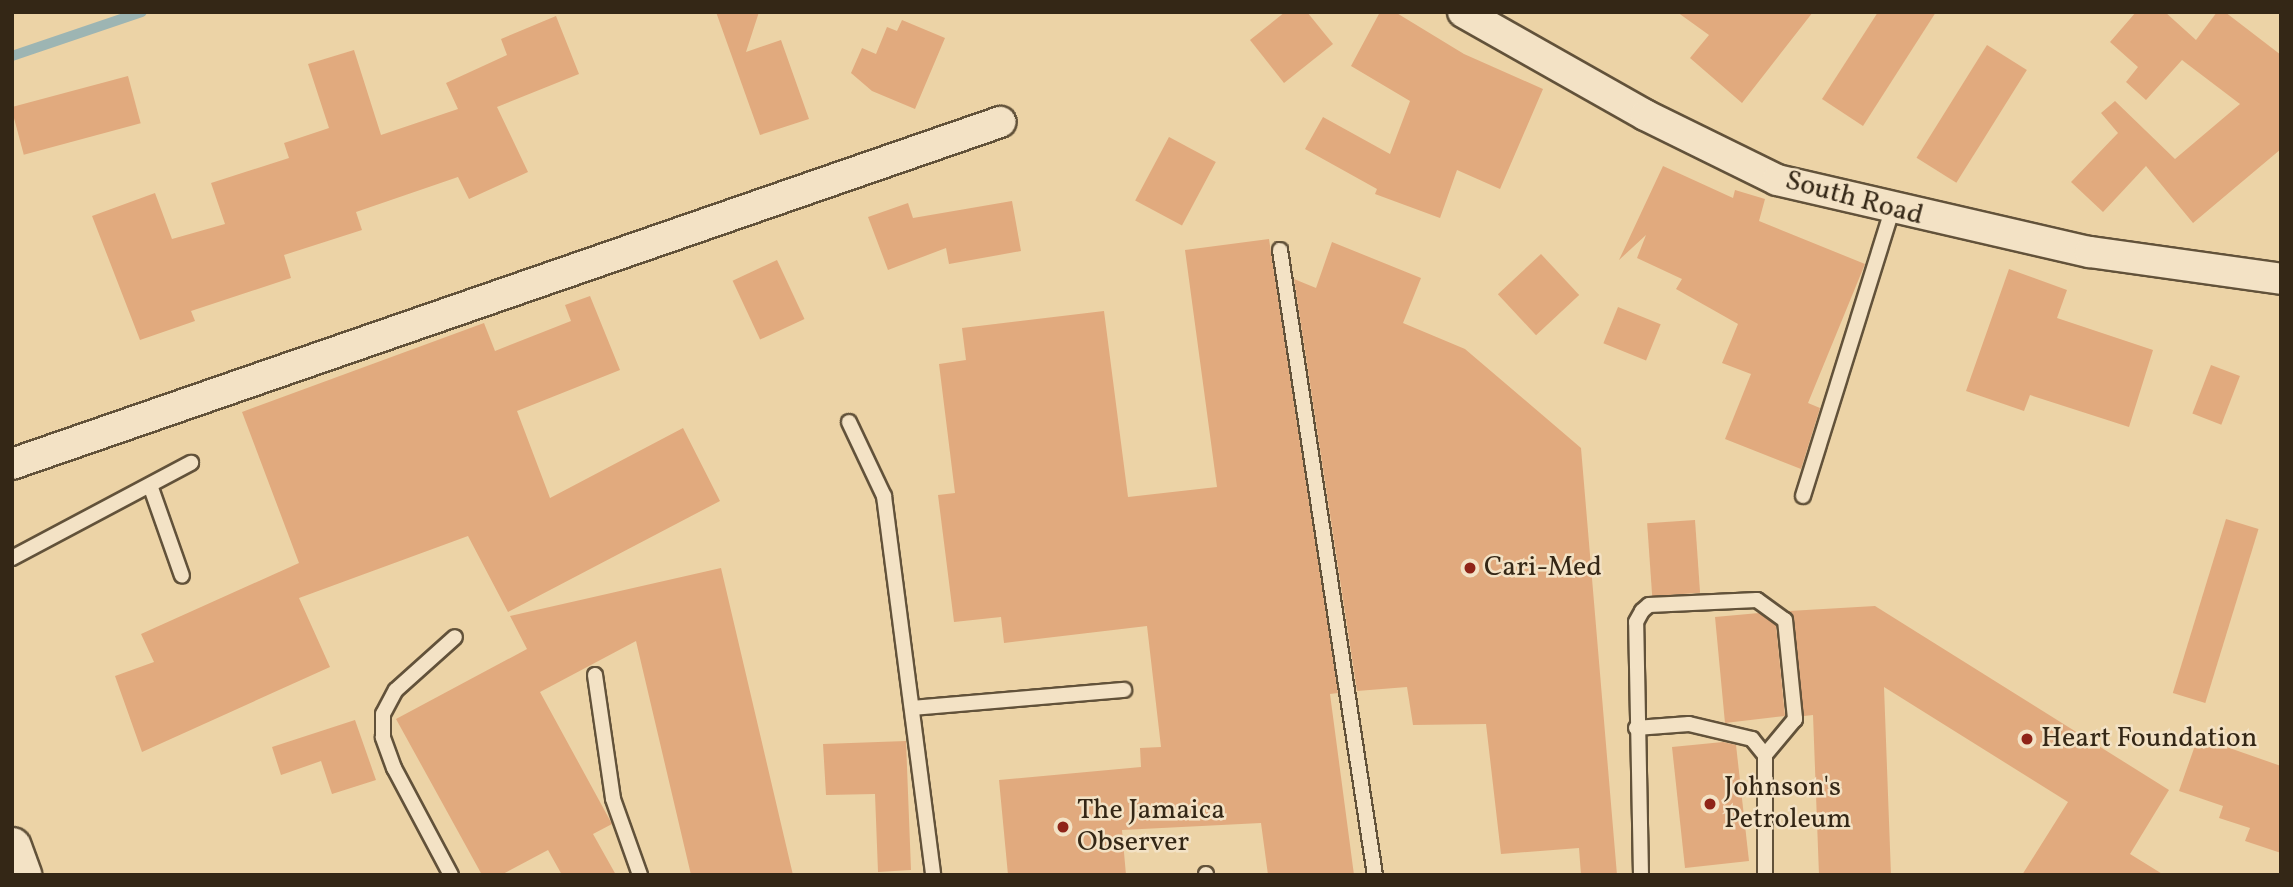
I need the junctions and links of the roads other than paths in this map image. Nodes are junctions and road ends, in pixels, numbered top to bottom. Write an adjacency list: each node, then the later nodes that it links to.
1 (1463, 12): 3 (street, South Road)
2 (1000, 122): 8 (street)
3 (1892, 211): 5 (street, South Road); 10 (lane)
4 (1280, 250): 22 (lane)
5 (2281, 279)
6 (849, 422): 16 (lane)
7 (191, 463): 9 (lane)
8 (12, 464)
9 (150, 485): 11 (lane); 12 (lane)
10 (1802, 496)
11 (12, 558)
12 (182, 576)
13 (455, 637): 19 (lane)
14 (595, 675): 20 (lane)
15 (1124, 690): 16 (lane)
16 (913, 708): 21 (lane)
17 (1636, 728): 18 (lane); 18 (lane); 23 (lane)
18 (1765, 755): 24 (lane)
19 (451, 875)
20 (640, 875)
21 (933, 875)
22 (1375, 875)
23 (1641, 875)
24 (1765, 875)

